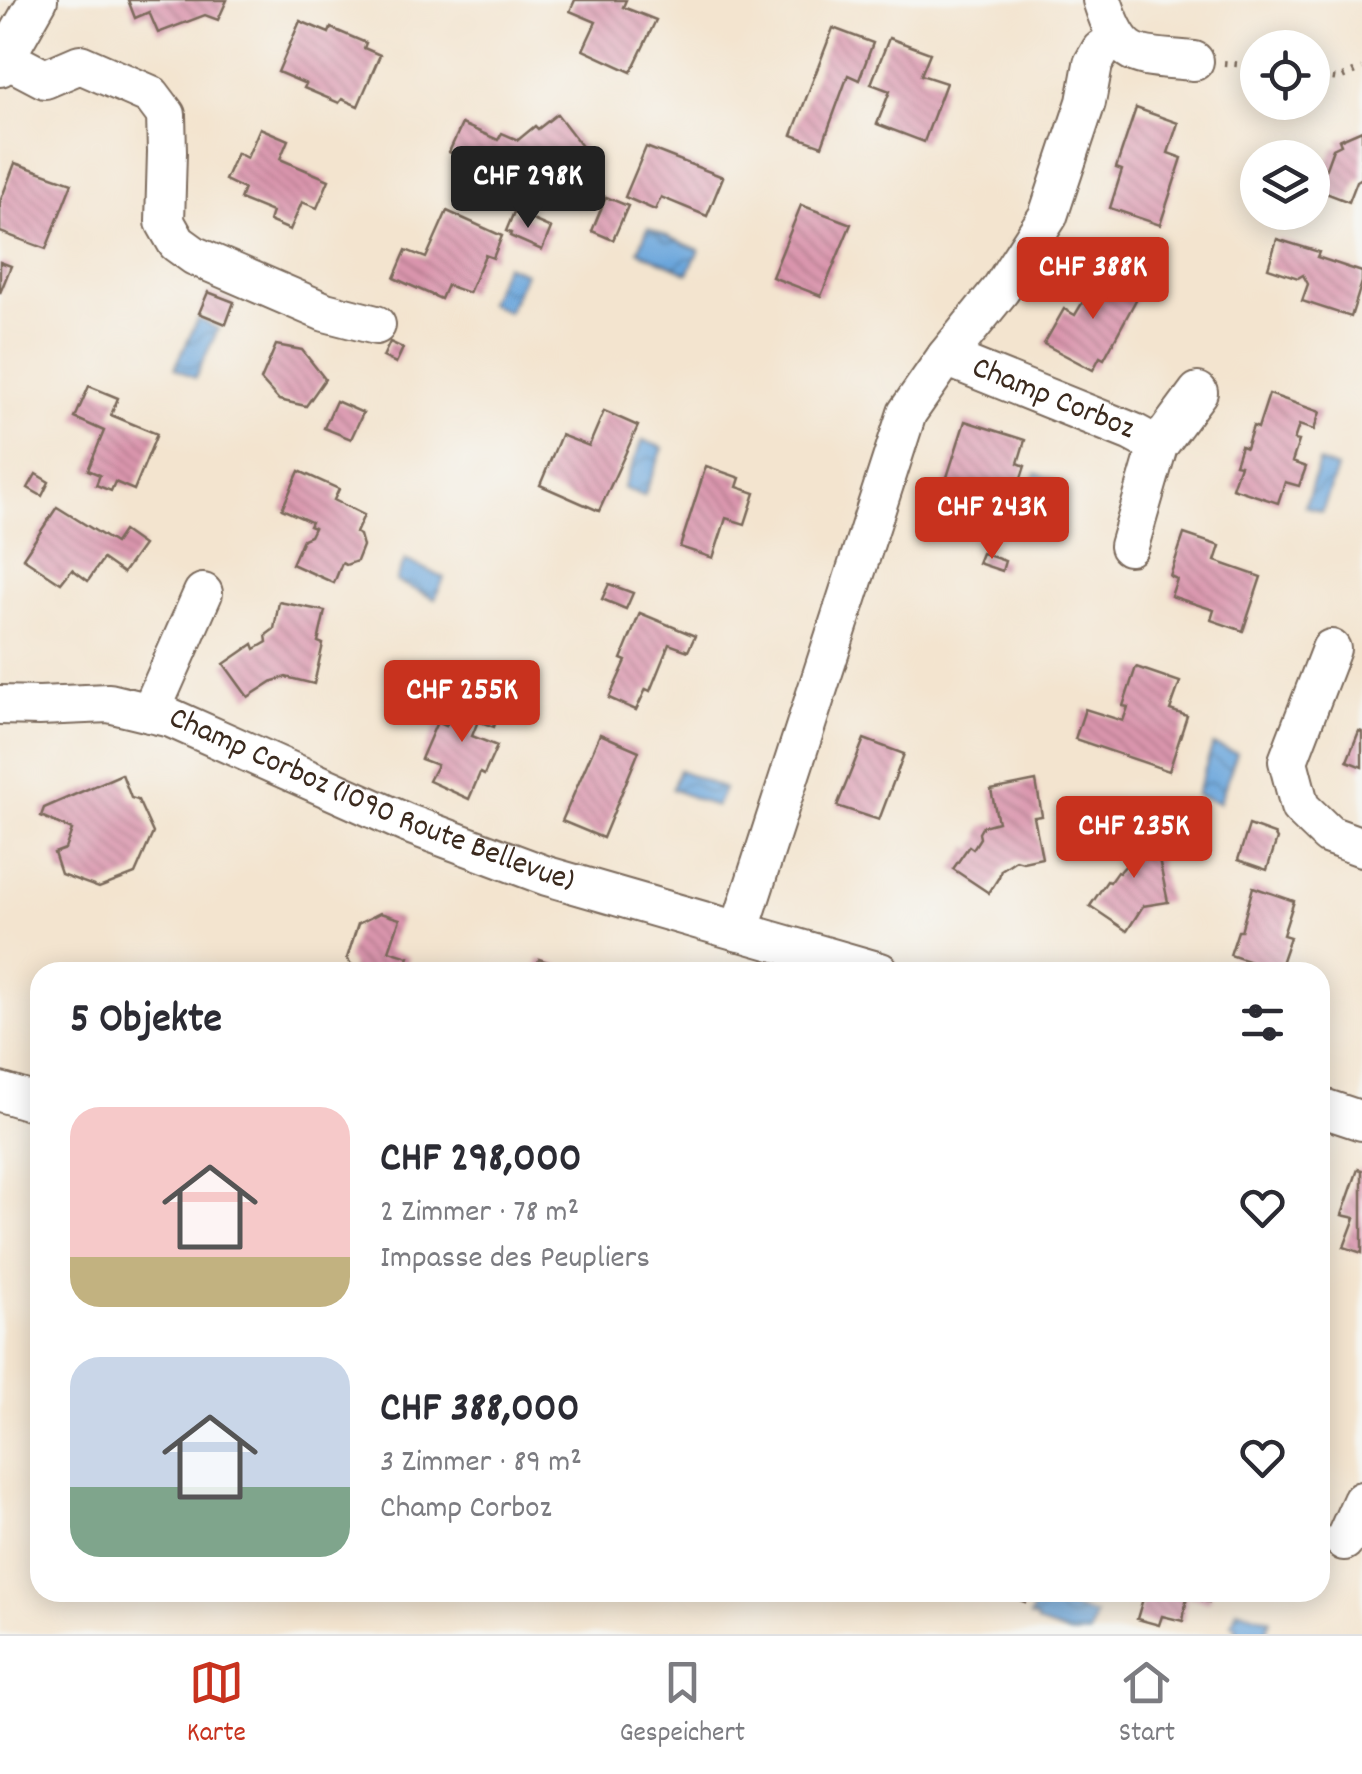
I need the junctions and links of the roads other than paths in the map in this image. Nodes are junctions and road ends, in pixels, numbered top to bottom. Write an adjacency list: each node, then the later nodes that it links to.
1 (38, 0): 5 (street)
2 (1102, 0): 3 (street)
3 (1118, 40): 4 (street); 7 (street)
4 (1194, 61)
5 (2, 62): 6 (street)
6 (376, 325)
7 (946, 357): 9 (street, Champ Corboz); 16 (street)
8 (1198, 392): 9 (street)
9 (1158, 446): 10 (street)
10 (1129, 546)
11 (204, 593): 14 (street)
12 (1331, 649): 15 (street)
13 (0, 705): 14 (street, Champ Corboz (1090 Route Bellevue))
14 (150, 713): 16 (street, Champ Corboz (1090 Route Bellevue))
15 (1362, 847)
16 (739, 932): 17 (street, Champ Corboz (1090 Route Bellevue))
17 (845, 962)
18 (0, 1092): 19 (street)
19 (30, 1101)
20 (1330, 1110): 21 (street)
21 (1362, 1121)
22 (1362, 1501): 23 (street)
23 (1344, 1541)

